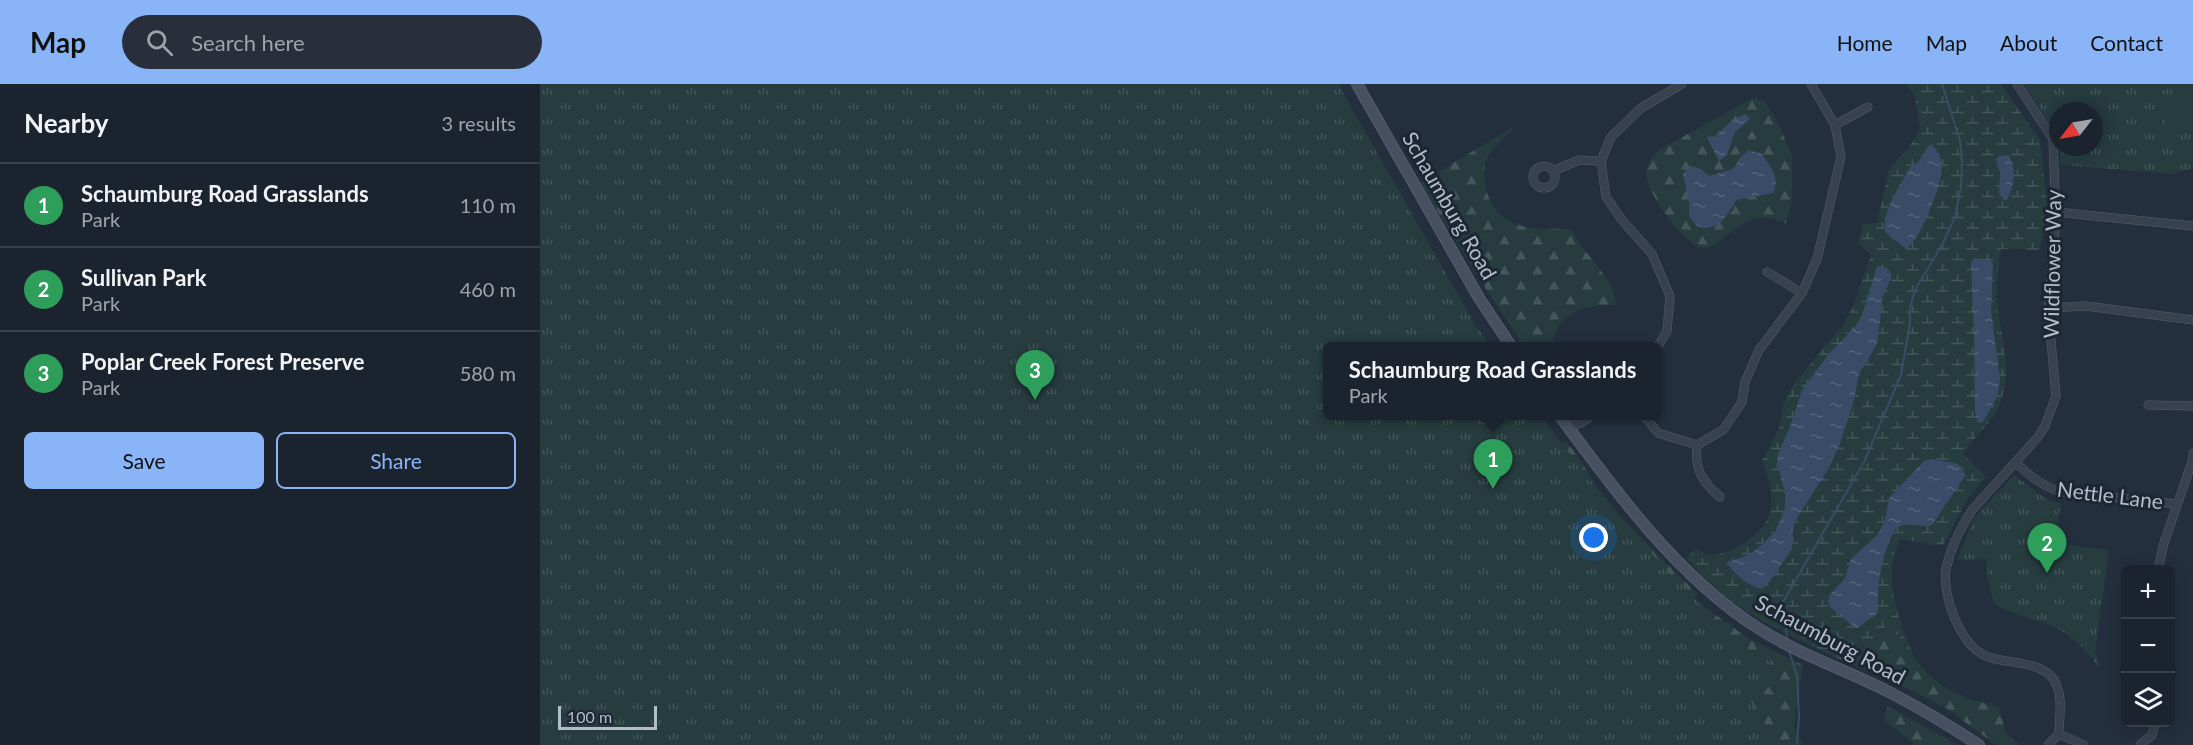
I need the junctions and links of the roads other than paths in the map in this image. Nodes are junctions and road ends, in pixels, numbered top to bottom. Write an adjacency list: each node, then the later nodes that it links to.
1 (1357, 84): 15 (main road, Schaumburg Road)
2 (1682, 84): 7 (street)
3 (1810, 84): 6 (street)
4 (2017, 84): 9 (street, Wildflower Way)
5 (1868, 106): 6 (street)
6 (1835, 125): 12 (street)
7 (1601, 161): 8 (street); 16 (street)
8 (1553, 171)
9 (2056, 212): 10 (street); 13 (street, Wildflower Way)
10 (2193, 226)
11 (1767, 272): 12 (street)
12 (1802, 293): 24 (street)
13 (2048, 309): 14 (street); 26 (street, Wildflower Way)
14 (2193, 320)
15 (1508, 342)
16 (1660, 342)
17 (2148, 405): 18 (street)
18 (2193, 406)
19 (1563, 420): 23 (main road, Schaumburg Road)
20 (1573, 420): 23 (street)
21 (1585, 420): 23 (street)
22 (1647, 420): 24 (street)
23 (1568, 427): 32 (main road, Schaumburg Road)
24 (1697, 445): 27 (street)
25 (2193, 453): 28 (street)
26 (2016, 463): 28 (street, Nettle Lane); 31 (street, Wildflower Way)
27 (1720, 497)
28 (2177, 504): 29 (street)
29 (2159, 565)
30 (2155, 727): 35 (street)
31 (2059, 734): 33 (street); 34 (street)
32 (1979, 745)
33 (2048, 745)
34 (2084, 745)
35 (2140, 745)

